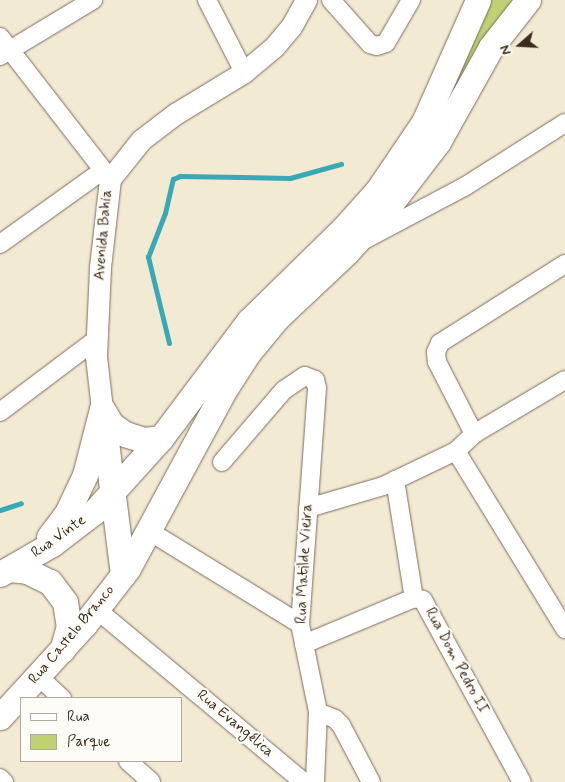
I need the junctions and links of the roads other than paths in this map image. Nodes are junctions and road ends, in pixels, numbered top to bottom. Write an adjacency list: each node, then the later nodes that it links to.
1 (93, 0): 8 (street)
2 (207, 0): 9 (street)
3 (306, 0): 9 (street, Avenida Bahia)
4 (331, 0): 5 (street)
5 (411, 0)
6 (478, 0): 20 (main road, Rua Vinte)
7 (528, 0): 13 (main road, Rua Castelo Branco)
8 (3, 48): 11 (street)
9 (244, 72): 11 (street, Avenida Bahia)
10 (565, 123): 13 (street)
11 (106, 175): 12 (street); 15 (street, Avenida Bahia)
12 (0, 244)
13 (354, 244): 26 (main road, Rua Castelo Branco)
14 (565, 264): 19 (street)
15 (97, 339): 17 (street, Avenida Bahia); 18 (street)
16 (565, 380): 19 (street)
17 (102, 410): 20 (main road); 24 (main road); 27 (main road)
18 (0, 412)
19 (474, 434): 21 (street)
20 (161, 438): 24 (main road, Rua Vinte)
21 (456, 451): 23 (street); 33 (street)
22 (222, 462): 25 (street, Rua Matilde Vieira)
23 (396, 480): 25 (street); 30 (street)
24 (112, 493): 27 (main road, Rua Vinte); 29 (main road)
25 (308, 508): 32 (street, Rua Matilde Vieira)
26 (149, 531): 29 (main road, Rua Castelo Branco); 32 (street)
27 (30, 557): 28 (main road, Rua Vinte)
28 (4, 572): 35 (main road)
29 (123, 575): 31 (main road, Rua Castelo Branco)
30 (414, 598): 34 (street, Rua Dom Pedro II); 47 (street, Rua Dom Pedro II)
31 (96, 610): 35 (main road, Rua Castelo Branco); 44 (street, Rua Evangélica)
32 (300, 624): 34 (street, Rua Matilde Vieira)
33 (565, 629)
34 (304, 644): 38 (street, Rua Matilde Vieira)
35 (62, 650): 36 (main road, Rua Castelo Branco)
36 (38, 676): 37 (street); 39 (main road, Rua Castelo Branco)
37 (61, 697)
38 (318, 712): 45 (street, Rua Matilde Vieira); 46 (street)
39 (0, 717)
40 (129, 762): 43 (street)
41 (0, 778): 42 (street)
42 (4, 782)
43 (151, 782)
44 (304, 782)
45 (315, 782)
46 (371, 782)
47 (522, 782)

